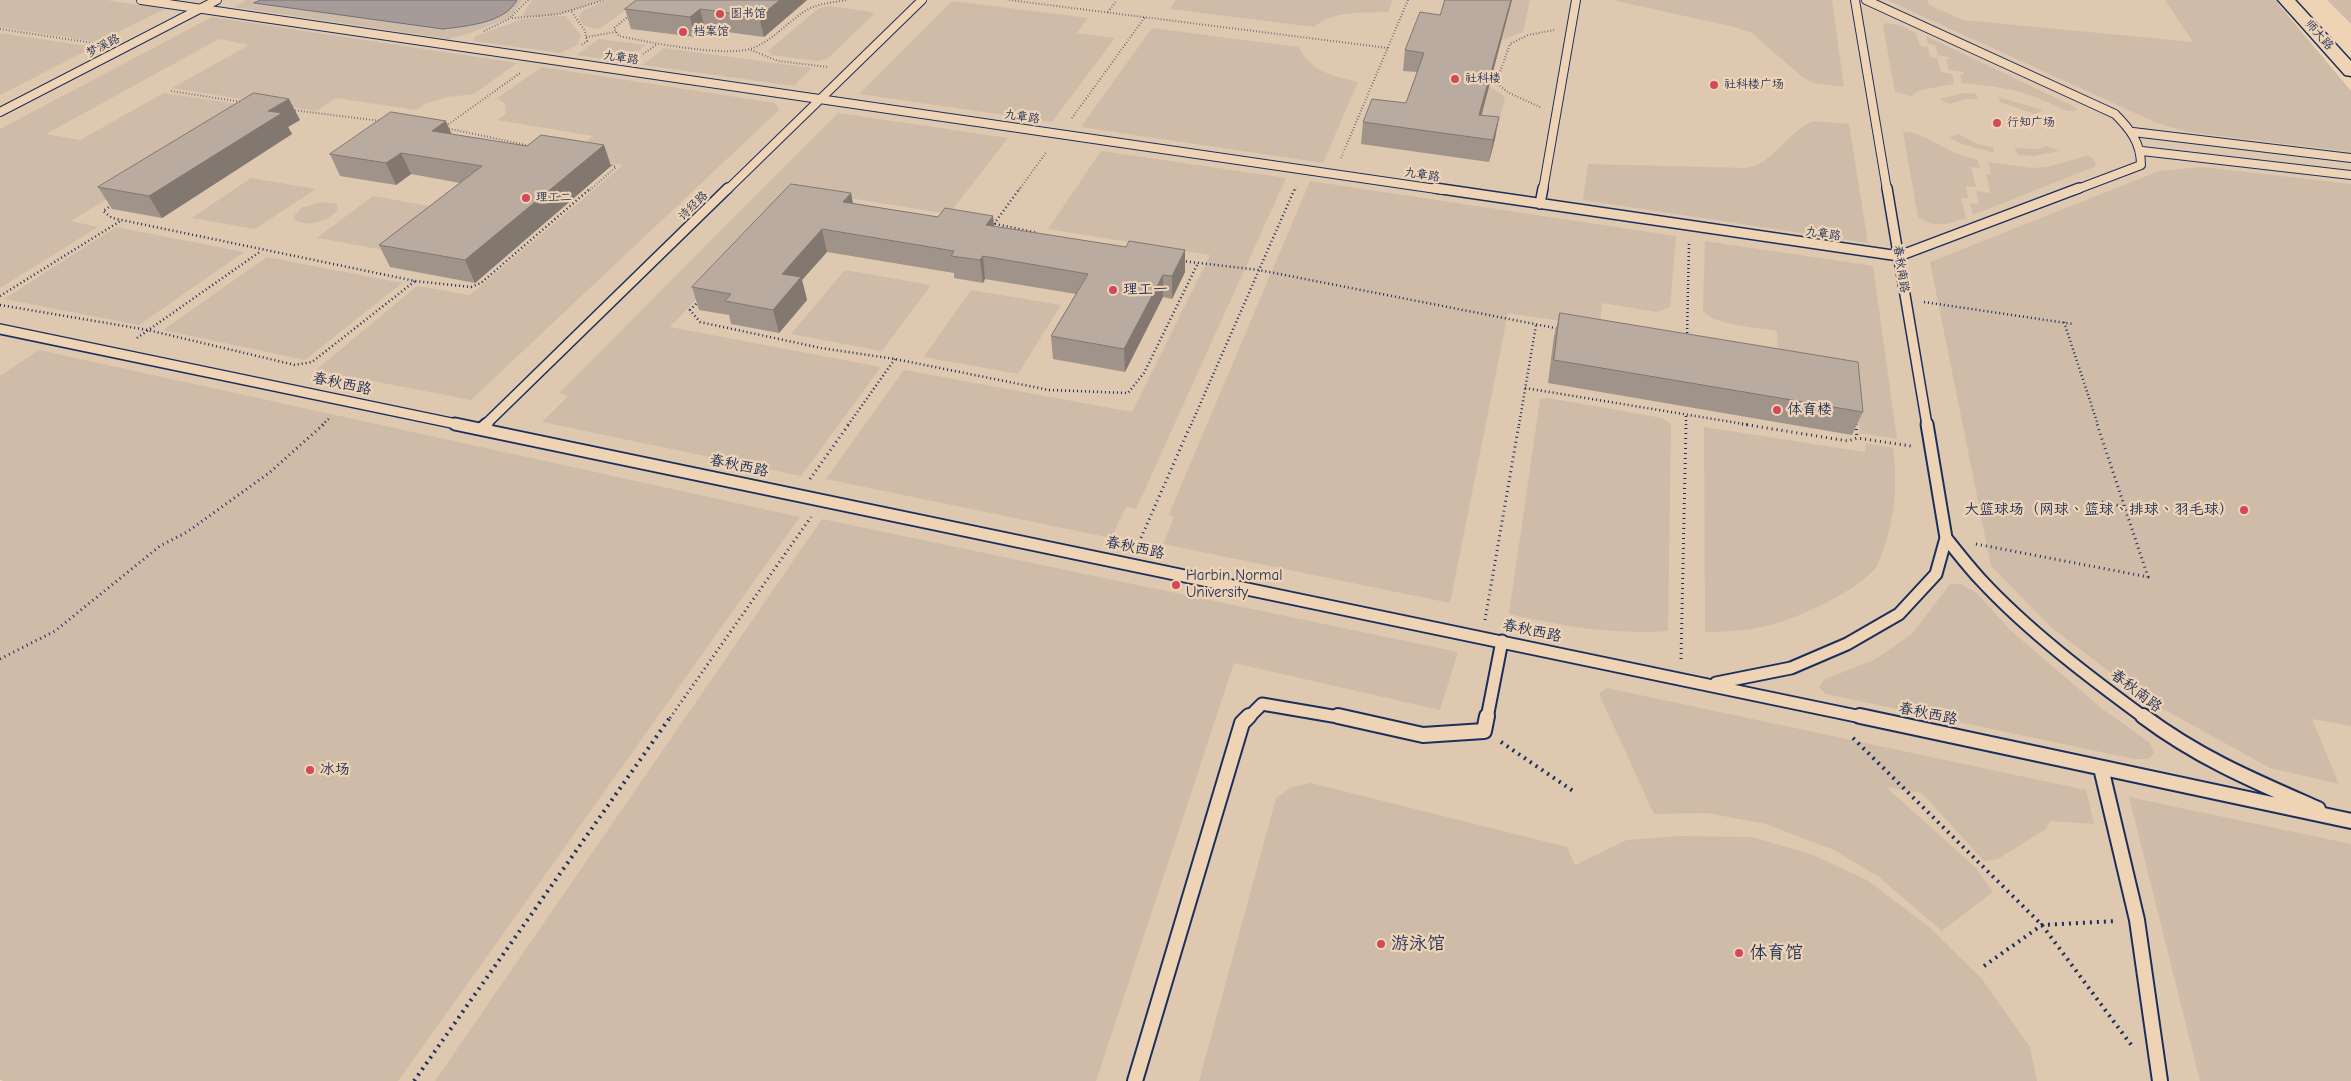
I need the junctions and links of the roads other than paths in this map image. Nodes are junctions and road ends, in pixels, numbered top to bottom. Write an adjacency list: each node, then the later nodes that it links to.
1 (141, 0): 8 (lane, 九章路)
2 (217, 0): 8 (lane, 梦溪路)
3 (922, 0): 10 (lane, 诗经路)
4 (1576, 0): 16 (lane)
5 (1855, 0): 17 (lane, 春秋南路)
6 (1866, 0): 12 (lane)
7 (2286, 0): 9 (street, 师大路)
8 (201, 8): 10 (lane, 九章路); 11 (lane, 梦溪路)
9 (2351, 71)
10 (821, 99): 16 (lane, 九章路); 19 (lane, 诗经路)
11 (0, 112)
12 (2133, 132): 13 (lane); 14 (lane)
13 (2142, 151): 15 (lane); 17 (lane)
14 (2351, 158)
15 (2351, 175)
16 (1540, 204): 17 (lane, 九章路)
17 (1899, 256): 20 (lane, 春秋南路)
18 (0, 330): 19 (lane, 春秋西路)
19 (481, 429): 21 (lane, 春秋西路)
20 (1946, 538): 22 (lane, 春秋南路); 24 (lane, 春秋南路)
21 (1502, 641): 22 (lane, 春秋西路); 25 (lane)
22 (1709, 684): 23 (lane, 春秋西路)
23 (2101, 768): 24 (lane, 春秋西路); 26 (lane)
24 (2347, 820)
25 (1134, 1081)
26 (2160, 1081)

